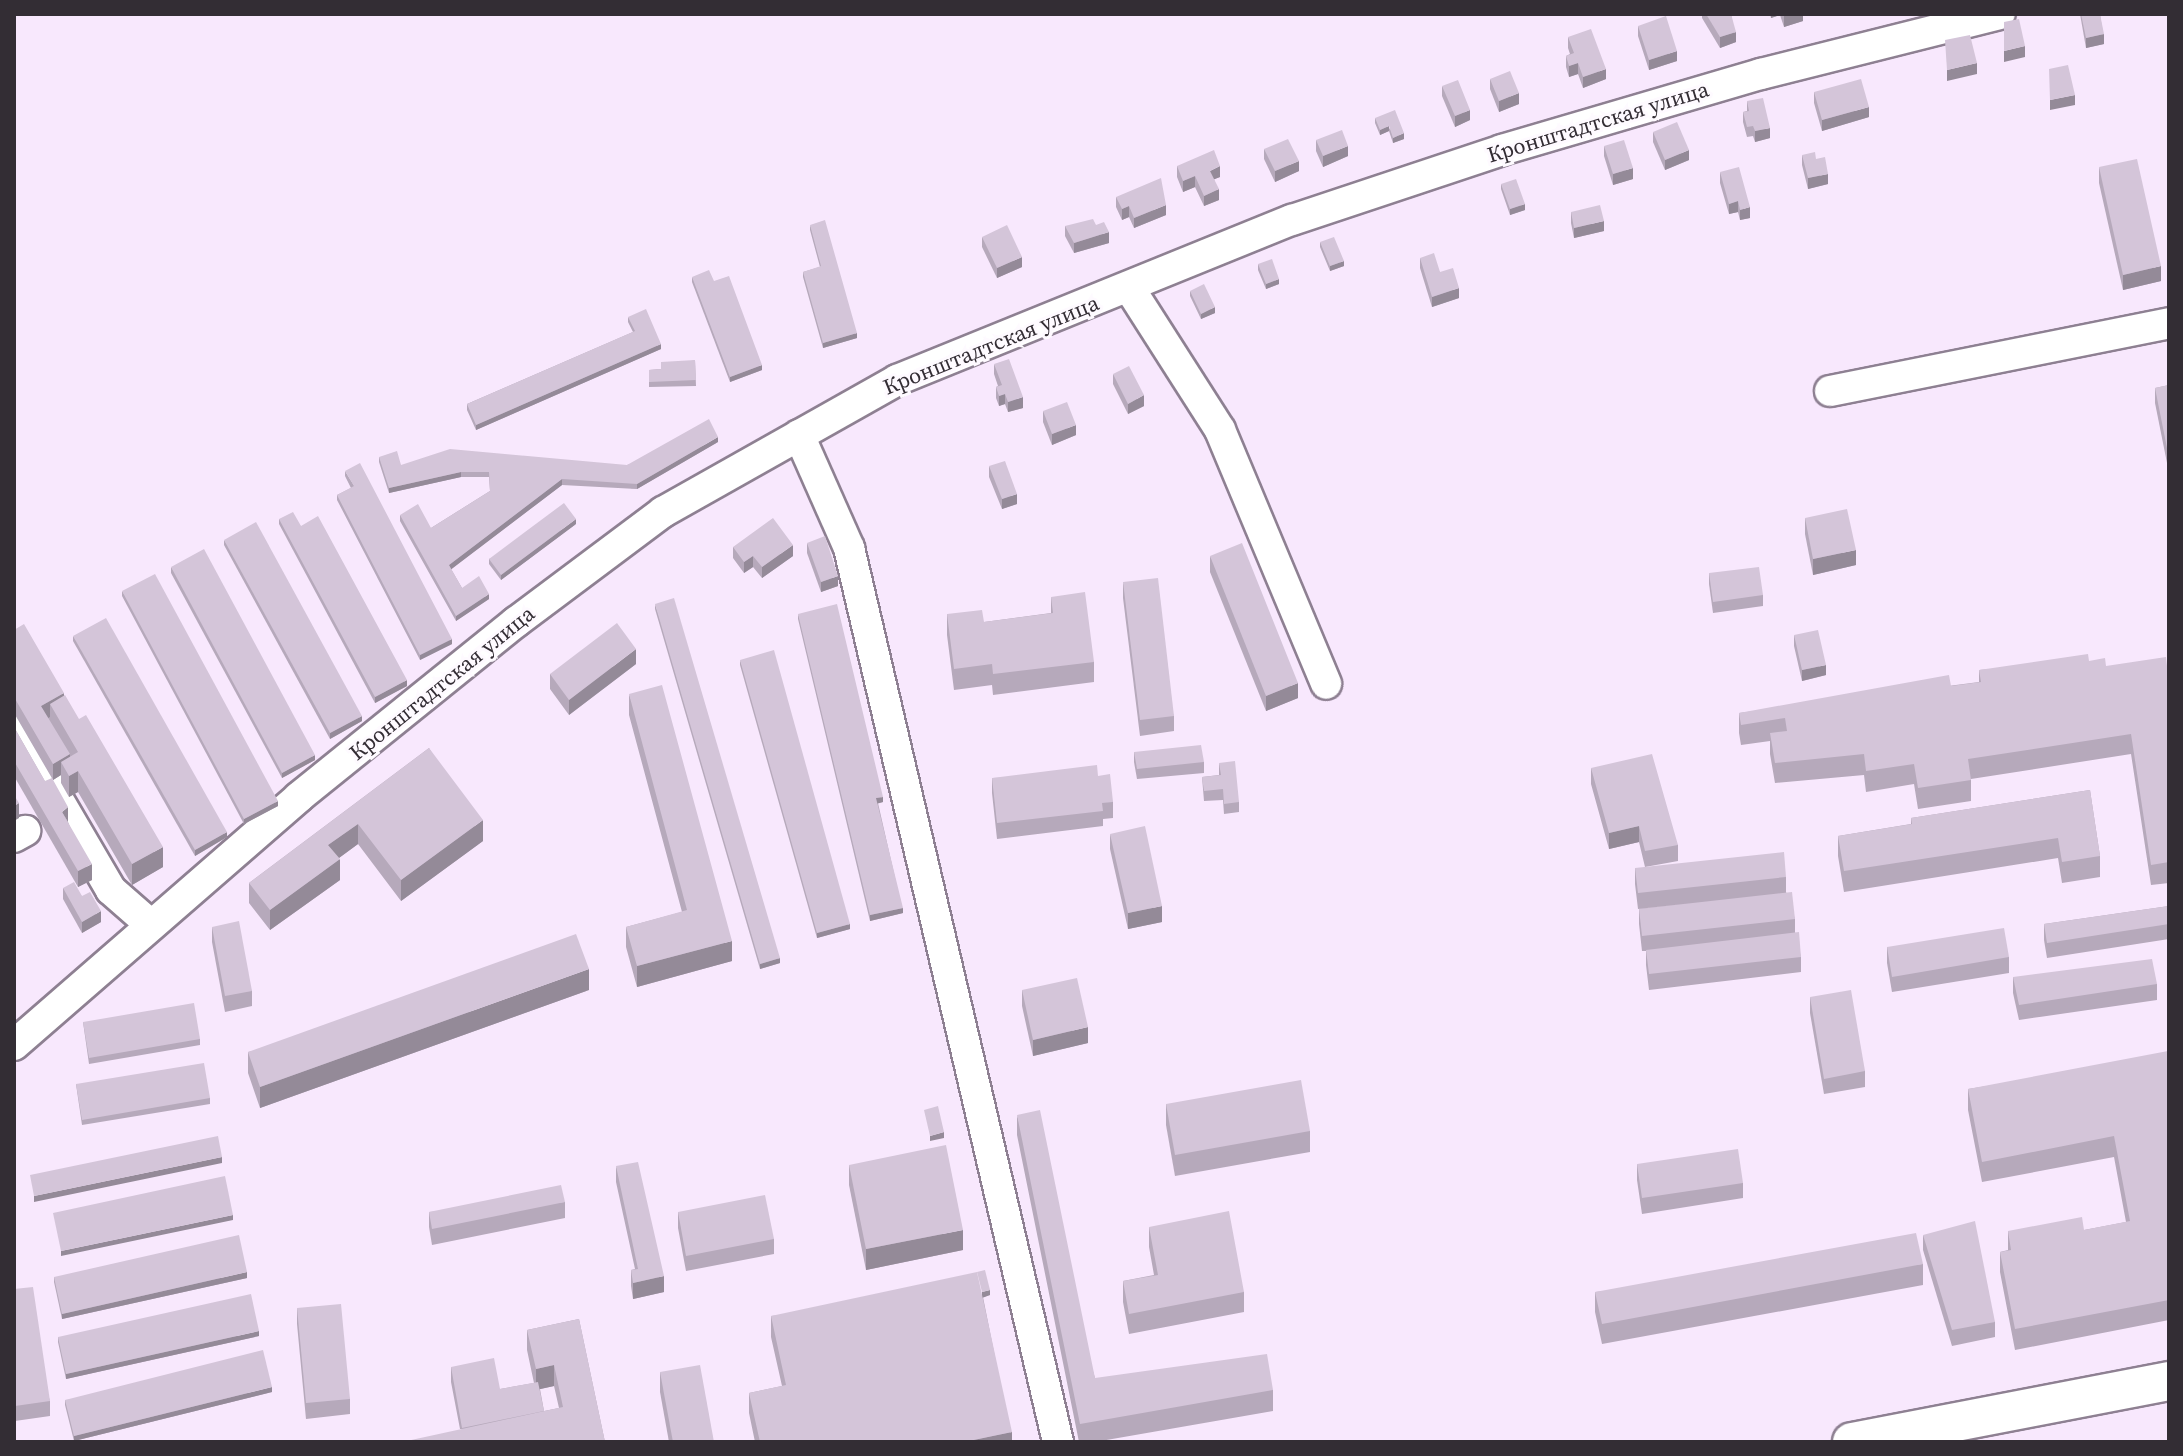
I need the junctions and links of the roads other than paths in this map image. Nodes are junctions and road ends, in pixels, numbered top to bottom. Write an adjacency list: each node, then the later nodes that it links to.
1 (2000, 14): 2 (street, Кронштадтская улица)
2 (1130, 289): 5 (street, Кронштадтская улица); 6 (street)
3 (2169, 323): 4 (street)
4 (1830, 391)
5 (799, 435): 8 (street, Кронштадтская улица); 11 (street)
6 (1326, 684)
7 (14, 724): 8 (street)
8 (150, 924): 9 (street, Кронштадтская улица)
9 (14, 1045)
10 (2169, 1381): 12 (main road)
11 (1058, 1442)
12 (1852, 1442)

